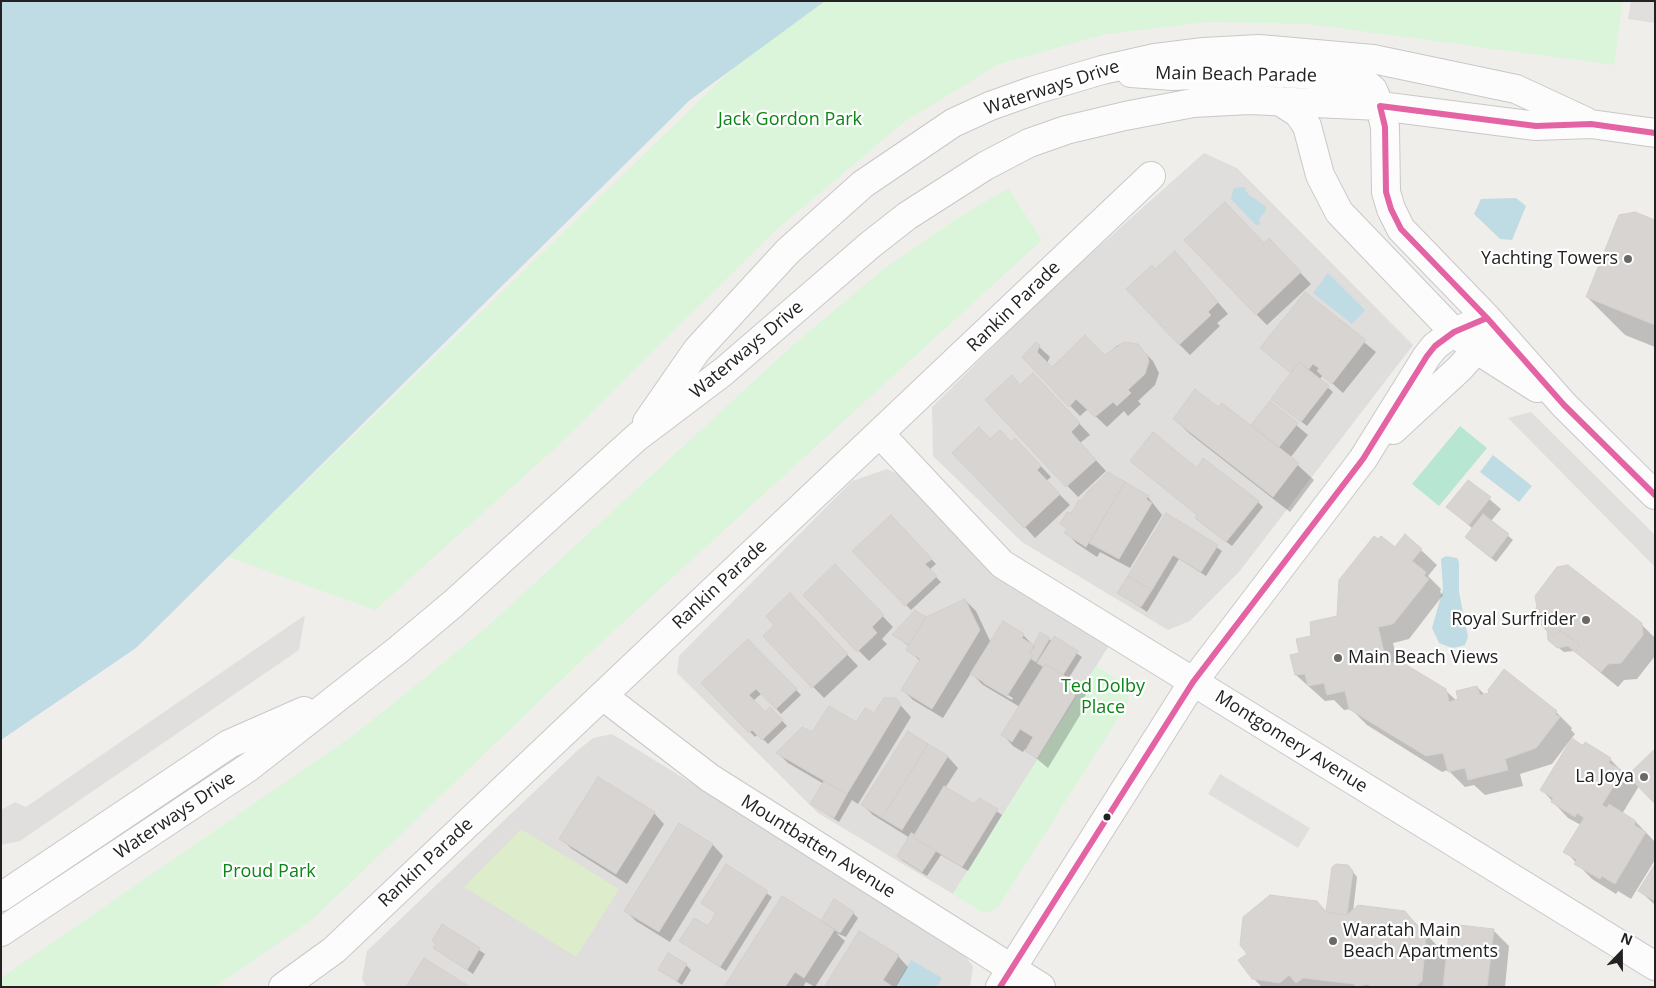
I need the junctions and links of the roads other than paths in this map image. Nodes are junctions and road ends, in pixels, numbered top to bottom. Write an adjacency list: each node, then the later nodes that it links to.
1 (1102, 70): 3 (street, Main Beach Parade); 4 (street, Waterways Drive); 11 (street, Waterways Drive)
2 (1279, 101): 3 (street, Waterways Drive); 8 (street, Main Beach Parade); 11 (street, Waterways Drive)
3 (1380, 106): 4 (street, Waterways Drive); 7 (street, Main Beach Parade)
4 (1592, 124): 5 (street, Waterways Drive)
5 (1655, 133)
6 (1151, 176): 10 (street, Rankin Parade)
7 (1487, 318): 8 (street); 9 (street, Main Beach Parade)
8 (1464, 340): 9 (street, Main Beach Parade); 13 (street)
9 (1564, 405): 12 (street, Main Beach Parade)
10 (880, 434): 13 (street, Montgomery Avenue); 15 (street, Rankin Parade)
11 (636, 438): 14 (street, Waterways Drive)
12 (1655, 495)
13 (1193, 682): 18 (street, Montgomery Avenue); 19 (street)
14 (344, 693): 16 (street, Waterways Drive); 17 (street, Waterways Drive)
15 (603, 696): 19 (street, Mountbatten Avenue); 20 (street, Rankin Parade)
16 (1, 897)
17 (1, 932)
18 (1655, 966)
19 (1006, 978): 21 (street, Mountbatten Avenue)
20 (296, 984)
21 (1041, 987)

